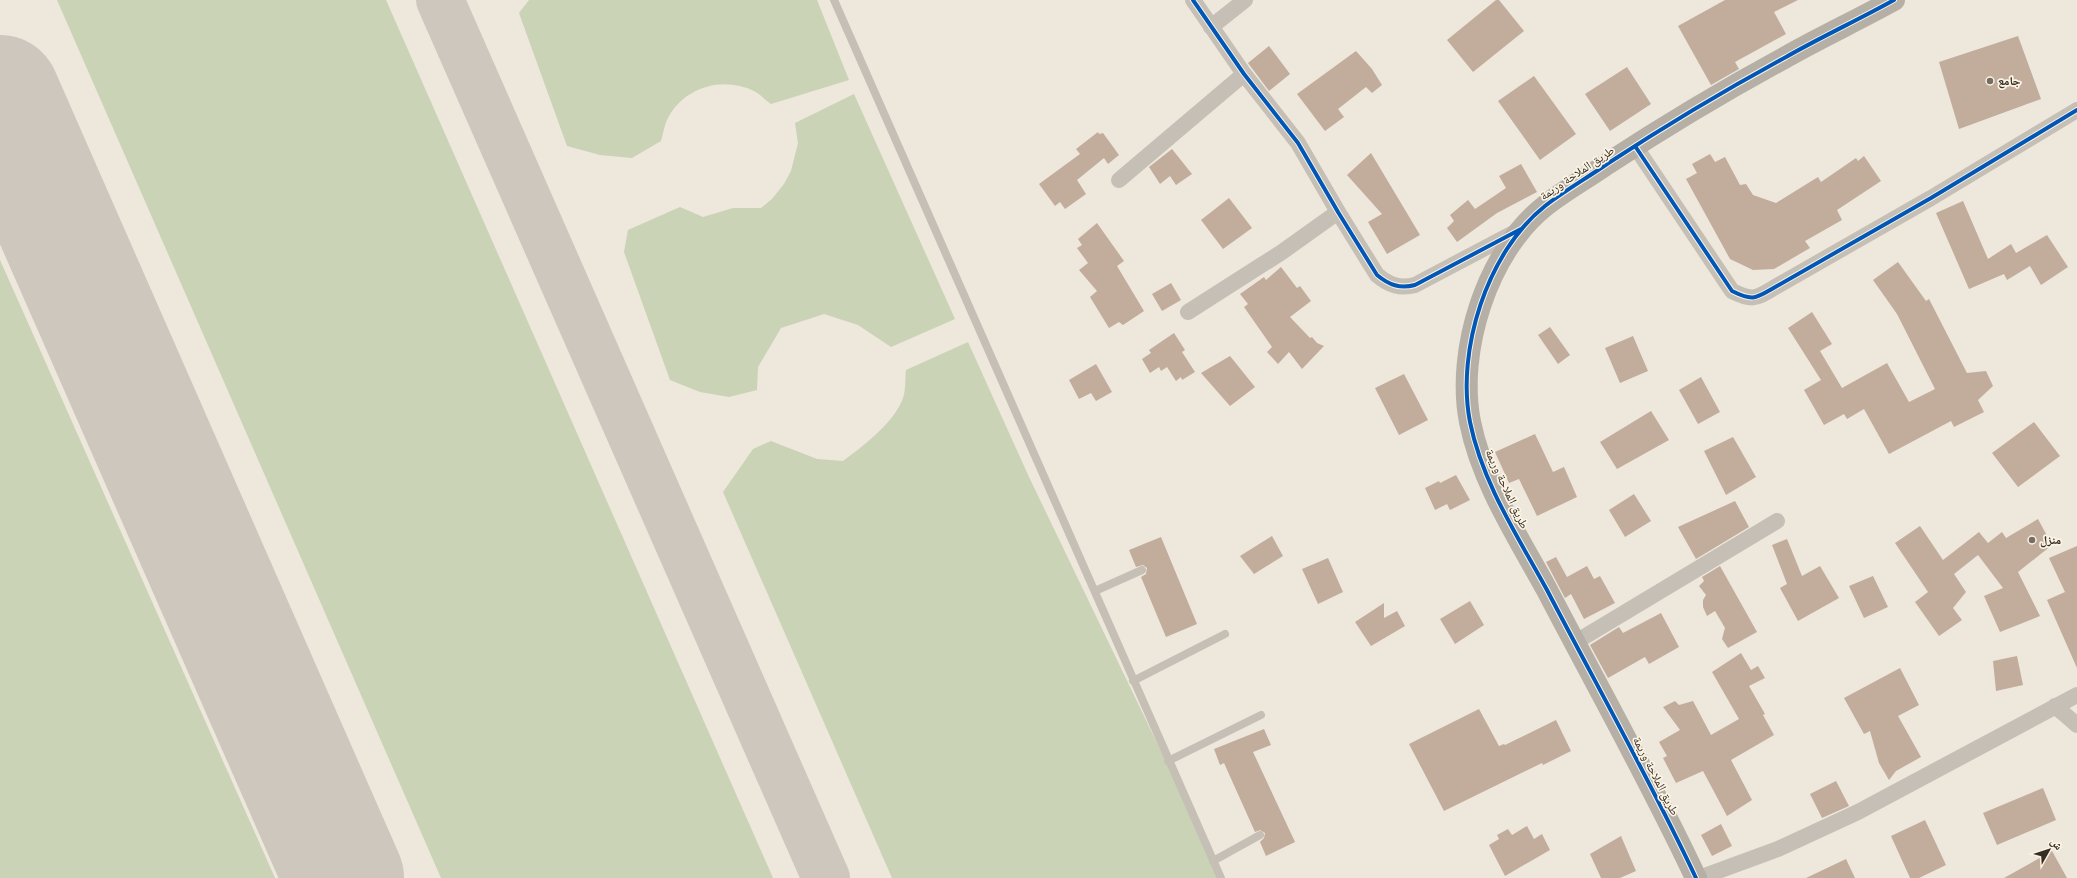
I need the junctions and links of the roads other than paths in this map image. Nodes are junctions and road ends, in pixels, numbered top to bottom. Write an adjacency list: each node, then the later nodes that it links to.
1 (834, 0): 15 (lane)
2 (1193, 0): 5 (street)
3 (1245, 0): 5 (street)
4 (1894, 0): 8 (street, طريق الملاحة وريمة)
5 (1211, 27): 6 (street)
6 (1244, 74): 9 (street); 10 (street)
7 (2077, 110): 8 (street)
8 (1634, 146): 11 (street, طريق الملاحة وريمة)
9 (1119, 180)
10 (1338, 212): 11 (street); 12 (street)
11 (1523, 228): 17 (street, طريق الملاحة وريمة)
12 (1188, 312)
13 (1777, 521): 17 (street)
14 (1142, 570): 15 (lane)
15 (1095, 591): 18 (lane)
16 (1225, 634): 18 (lane)
17 (1574, 643): 27 (street, طريق الملاحة وريمة)
18 (1133, 681): 23 (lane)
19 (2077, 694): 20 (street)
20 (2055, 706): 22 (street); 27 (street)
21 (1261, 715): 23 (lane)
22 (2077, 725)
23 (1168, 761): 25 (lane)
24 (1260, 835): 25 (lane)
25 (1214, 861): 26 (lane)
26 (1221, 878)
27 (1697, 878)

